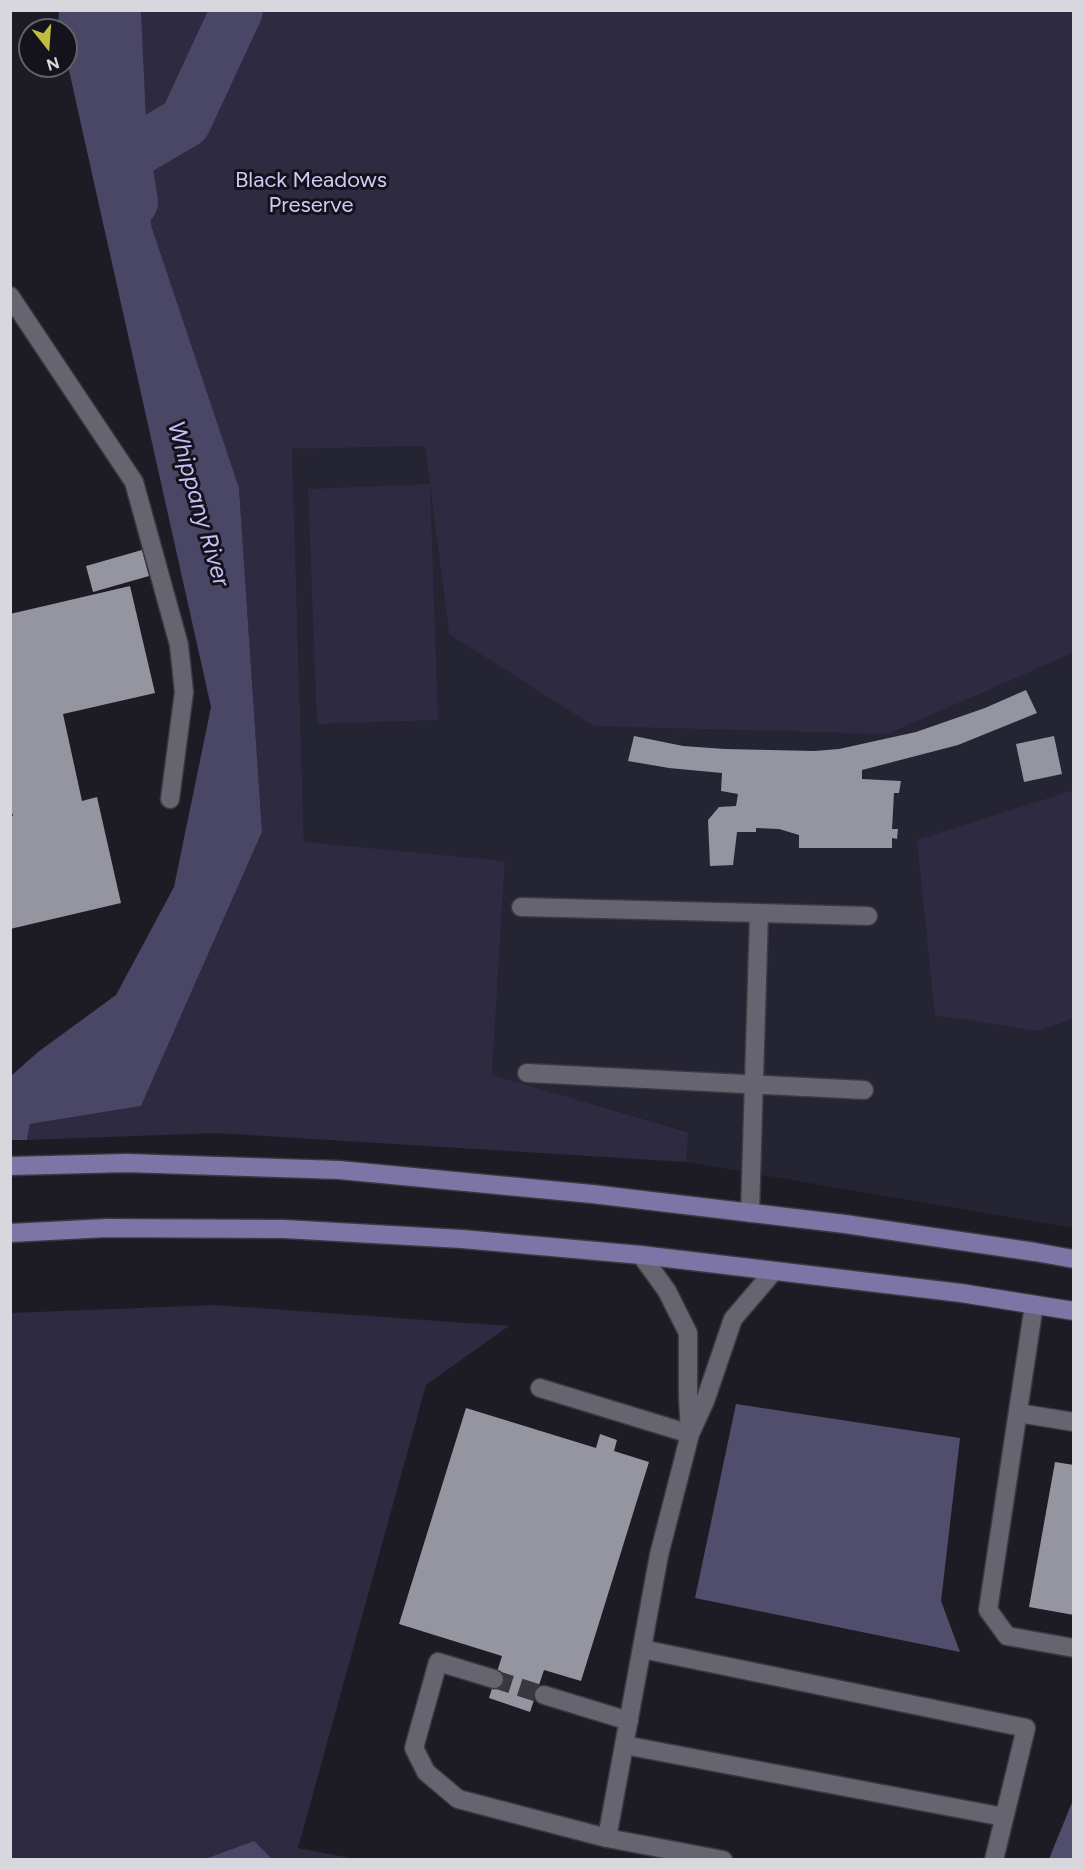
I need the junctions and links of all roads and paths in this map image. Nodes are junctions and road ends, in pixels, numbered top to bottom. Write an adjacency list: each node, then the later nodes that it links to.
1 (10, 296): 2 (lane)
2 (170, 799)
3 (521, 907): 4 (lane)
4 (759, 914): 5 (lane); 7 (lane)
5 (868, 916)
6 (527, 1073): 7 (lane)
7 (754, 1084): 8 (lane); 10 (lane)
8 (864, 1090)
9 (10, 1166): 10 (main road)
10 (750, 1213): 13 (main road)
11 (10, 1233): 12 (main road)
12 (640, 1255): 14 (main road); 20 (lane)
13 (1074, 1259)
14 (774, 1271): 15 (main road); 20 (lane)
15 (1034, 1305): 16 (main road); 18 (lane)
16 (1074, 1311)
17 (540, 1388): 20 (lane)
18 (1018, 1413): 19 (lane); 21 (lane)
19 (1074, 1422)
20 (690, 1434): 22 (lane)
21 (1074, 1648)
22 (642, 1650): 25 (lane); 27 (lane)
23 (494, 1679): 28 (lane)
24 (544, 1695): 25 (lane)
25 (628, 1721): 26 (lane)
26 (624, 1745): 27 (lane); 28 (lane)
27 (1004, 1818): 30 (lane)
28 (607, 1838): 29 (lane)
29 (723, 1860)
30 (994, 1860)

